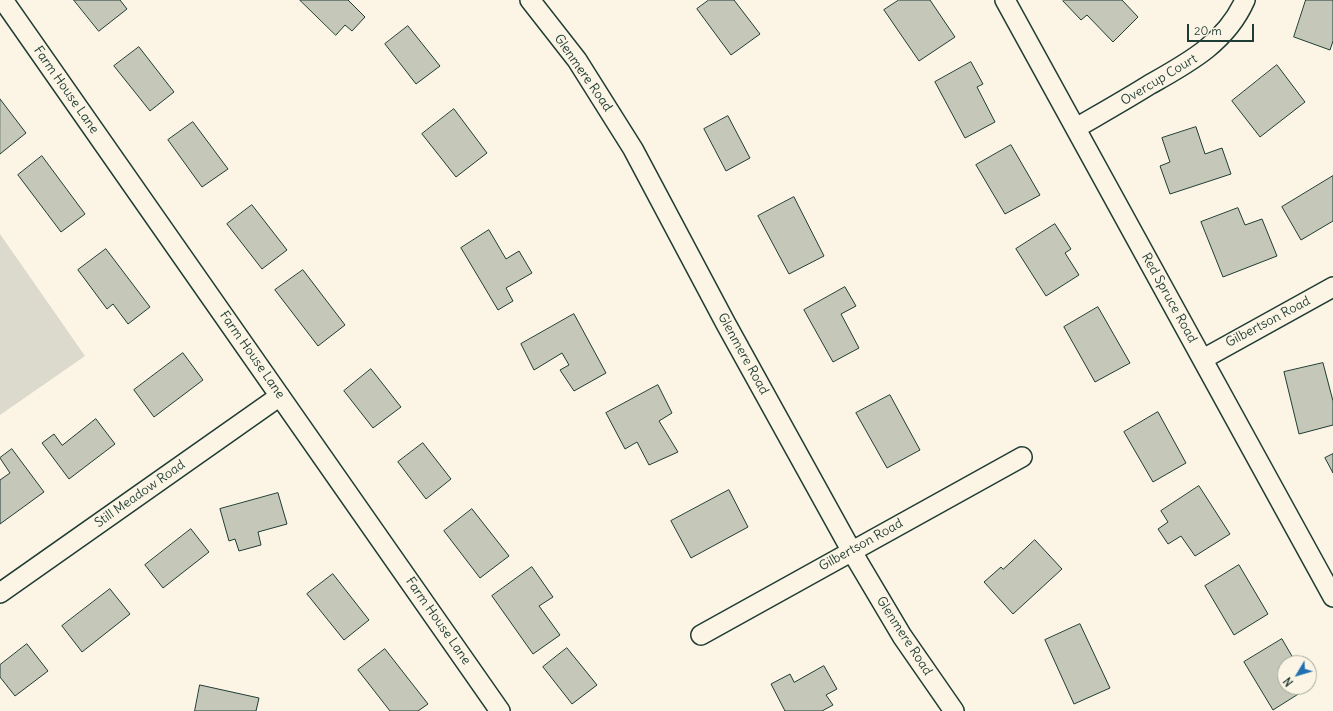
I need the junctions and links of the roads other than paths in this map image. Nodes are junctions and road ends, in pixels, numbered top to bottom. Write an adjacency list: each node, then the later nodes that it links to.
1 (3, 0): 8 (street, Farm House Lane)
2 (530, 0): 10 (street, Glenmere Road)
3 (1005, 0): 5 (street, Red Spruce Road)
4 (1245, 0): 5 (street, Overcup Court)
5 (1076, 128): 7 (street, Red Spruce Road)
6 (1333, 287): 7 (street, Gilbertson Road)
7 (1203, 359): 12 (street, Red Spruce Road)
8 (280, 396): 11 (street, Still Meadow Road); 14 (street, Farm House Lane)
9 (1022, 456): 10 (street, Gilbertson Road)
10 (851, 550): 13 (street, Gilbertson Road); 15 (street, Glenmere Road)
11 (0, 593)
12 (1333, 597)
13 (701, 635)
14 (500, 711)
15 (954, 711)

